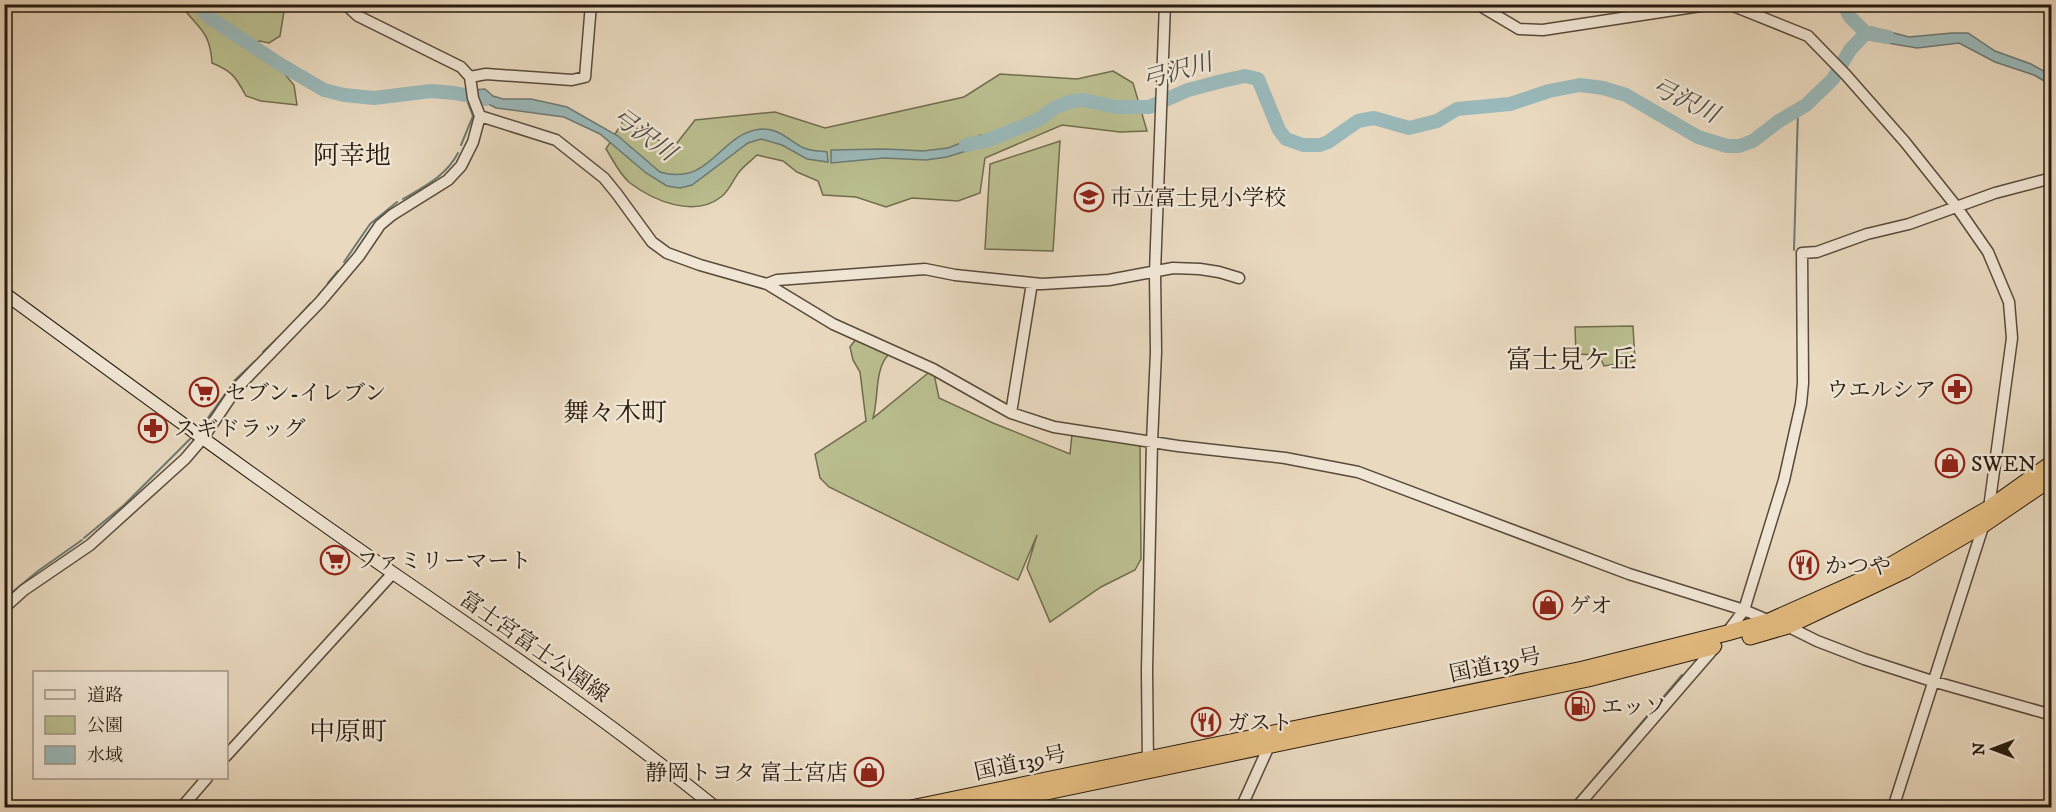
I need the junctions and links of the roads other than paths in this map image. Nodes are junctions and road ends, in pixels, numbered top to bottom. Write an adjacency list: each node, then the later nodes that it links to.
1 (345, 4): 5 (street)
2 (591, 4): 5 (street)
3 (1164, 4): 9 (street)
4 (1477, 4): 8 (street)
5 (471, 81): 6 (street)
6 (480, 116): 11 (street); 15 (street)
7 (2052, 177): 8 (street)
8 (1956, 206): 19 (street); 23 (street)
9 (1155, 272): 10 (street); 12 (street); 16 (street)
10 (1239, 278)
11 (767, 284): 12 (street); 14 (street)
12 (1032, 284): 14 (street)
13 (4, 293): 15 (main road, 富士宮富士公園線)
14 (1011, 413): 16 (street)
15 (203, 438): 21 (main road, 富士宮富士公園線); 22 (street)
16 (1152, 442): 23 (street); 32 (street)
17 (2052, 463): 19 (highway, 国道139号)
18 (2052, 478): 20 (highway, 国道139号)
19 (1989, 508): 20 (street); 24 (highway, 国道139号)
20 (1983, 525): 25 (highway, 国道139号); 28 (street)
21 (393, 573): 31 (street); 35 (main road, 富士宮富士公園線)
22 (5, 606)
23 (1744, 610): 24 (street); 26 (street)
24 (1769, 621): 25 (street); 26 (highway, 国道139号)
25 (1788, 626): 27 (highway, 国道139号); 28 (street)
26 (1727, 633): 27 (street); 32 (highway, 国道139号)
27 (1716, 646): 30 (highway, 国道139号); 39 (street)
28 (1932, 681): 29 (street); 40 (street)
29 (2052, 715)
30 (1269, 746): 32 (highway, 国道139号); 38 (street)
31 (228, 754)
32 (1148, 765): 36 (highway, 国道139号); 37 (highway, 国道139号)
33 (205, 779): 34 (street)
34 (181, 807)
35 (716, 807)
36 (911, 807)
37 (970, 807)
38 (1241, 807)
39 (1576, 807)
40 (1893, 807)

